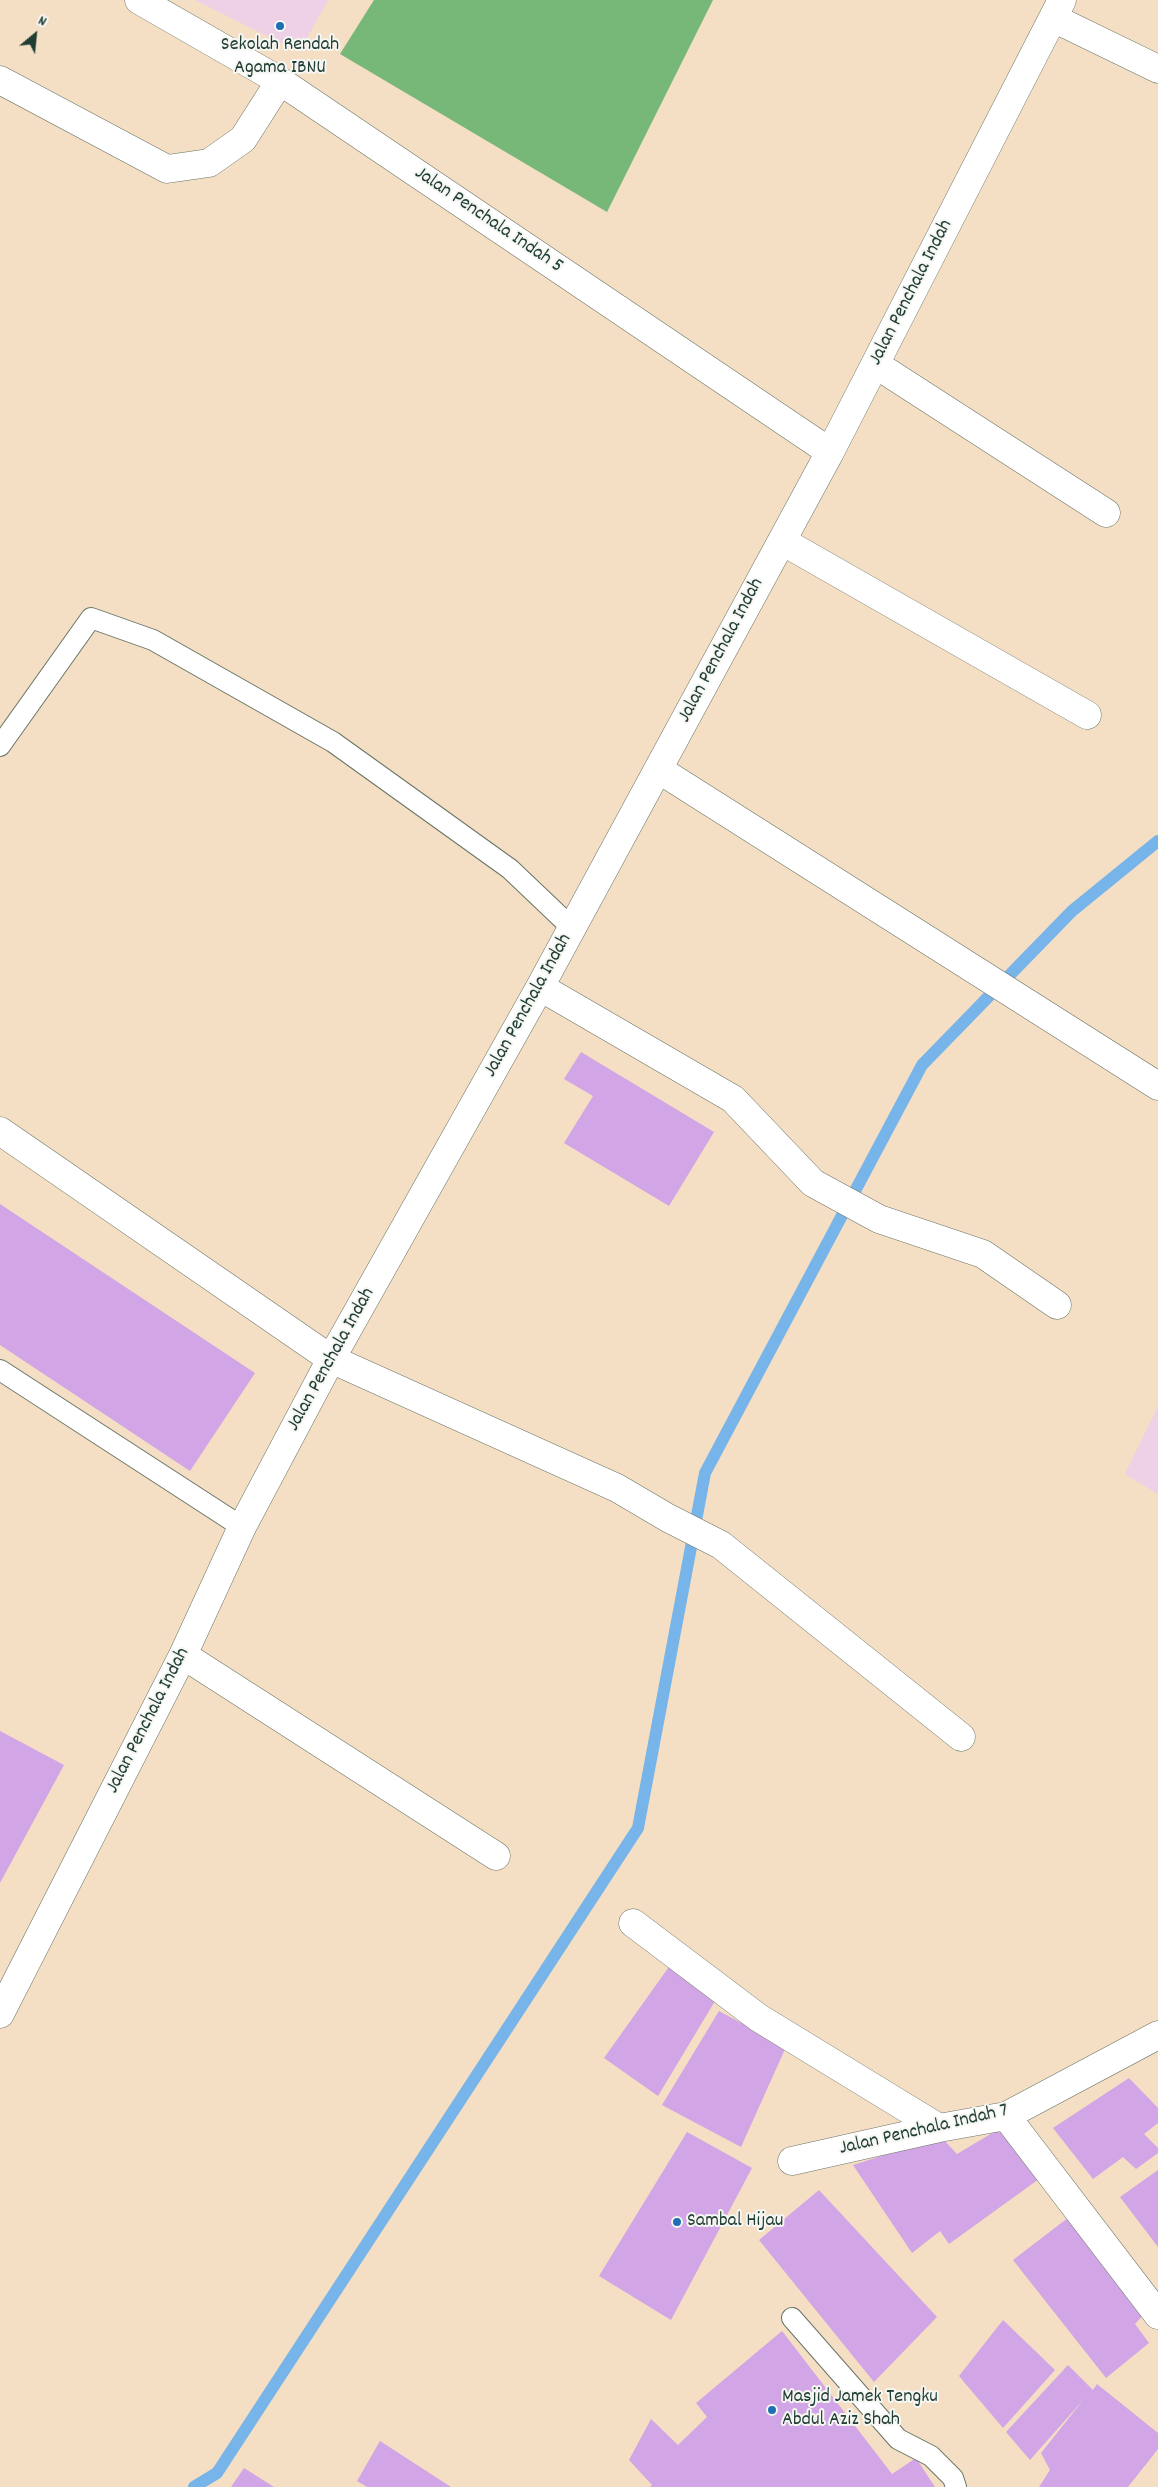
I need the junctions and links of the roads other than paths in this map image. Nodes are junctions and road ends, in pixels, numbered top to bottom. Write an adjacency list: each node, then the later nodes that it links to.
1 (139, 0): 5 (street, Jalan Penchala Indah 5)
2 (1058, 9): 3 (street); 6 (street, Jalan Penchala Indah)
3 (1158, 69)
4 (0, 80): 5 (street)
5 (280, 81): 7 (street, Jalan Penchala Indah 5)
6 (875, 364): 7 (street, Jalan Penchala Indah); 8 (street)
7 (830, 452): 9 (street, Jalan Penchala Indah)
8 (1106, 512)
9 (782, 541): 10 (street); 12 (street, Jalan Penchala Indah)
10 (1087, 715)
11 (0, 746): 13 (lane)
12 (658, 769): 13 (street, Jalan Penchala Indah); 15 (street)
13 (572, 928): 14 (street, Jalan Penchala Indah)
14 (540, 988): 17 (street); 18 (street, Jalan Penchala Indah)
15 (1158, 1086)
16 (0, 1131): 18 (street)
17 (1057, 1306)
18 (331, 1359): 20 (street, Jalan Penchala Indah); 22 (street)
19 (0, 1370): 20 (lane)
20 (242, 1527): 21 (street, Jalan Penchala Indah)
21 (183, 1655): 23 (street); 25 (street, Jalan Penchala Indah)
22 (961, 1737)
23 (496, 1856)
24 (633, 1922): 28 (street)
25 (0, 2014)
26 (1158, 2035): 27 (street, Jalan Penchala Indah 7)
27 (1006, 2116): 28 (street, Jalan Penchala Indah 7); 30 (street)
28 (939, 2128): 29 (street, Jalan Penchala Indah 7)
29 (792, 2161)
30 (1158, 2315)
31 (792, 2318): 32 (lane)
32 (956, 2487)

